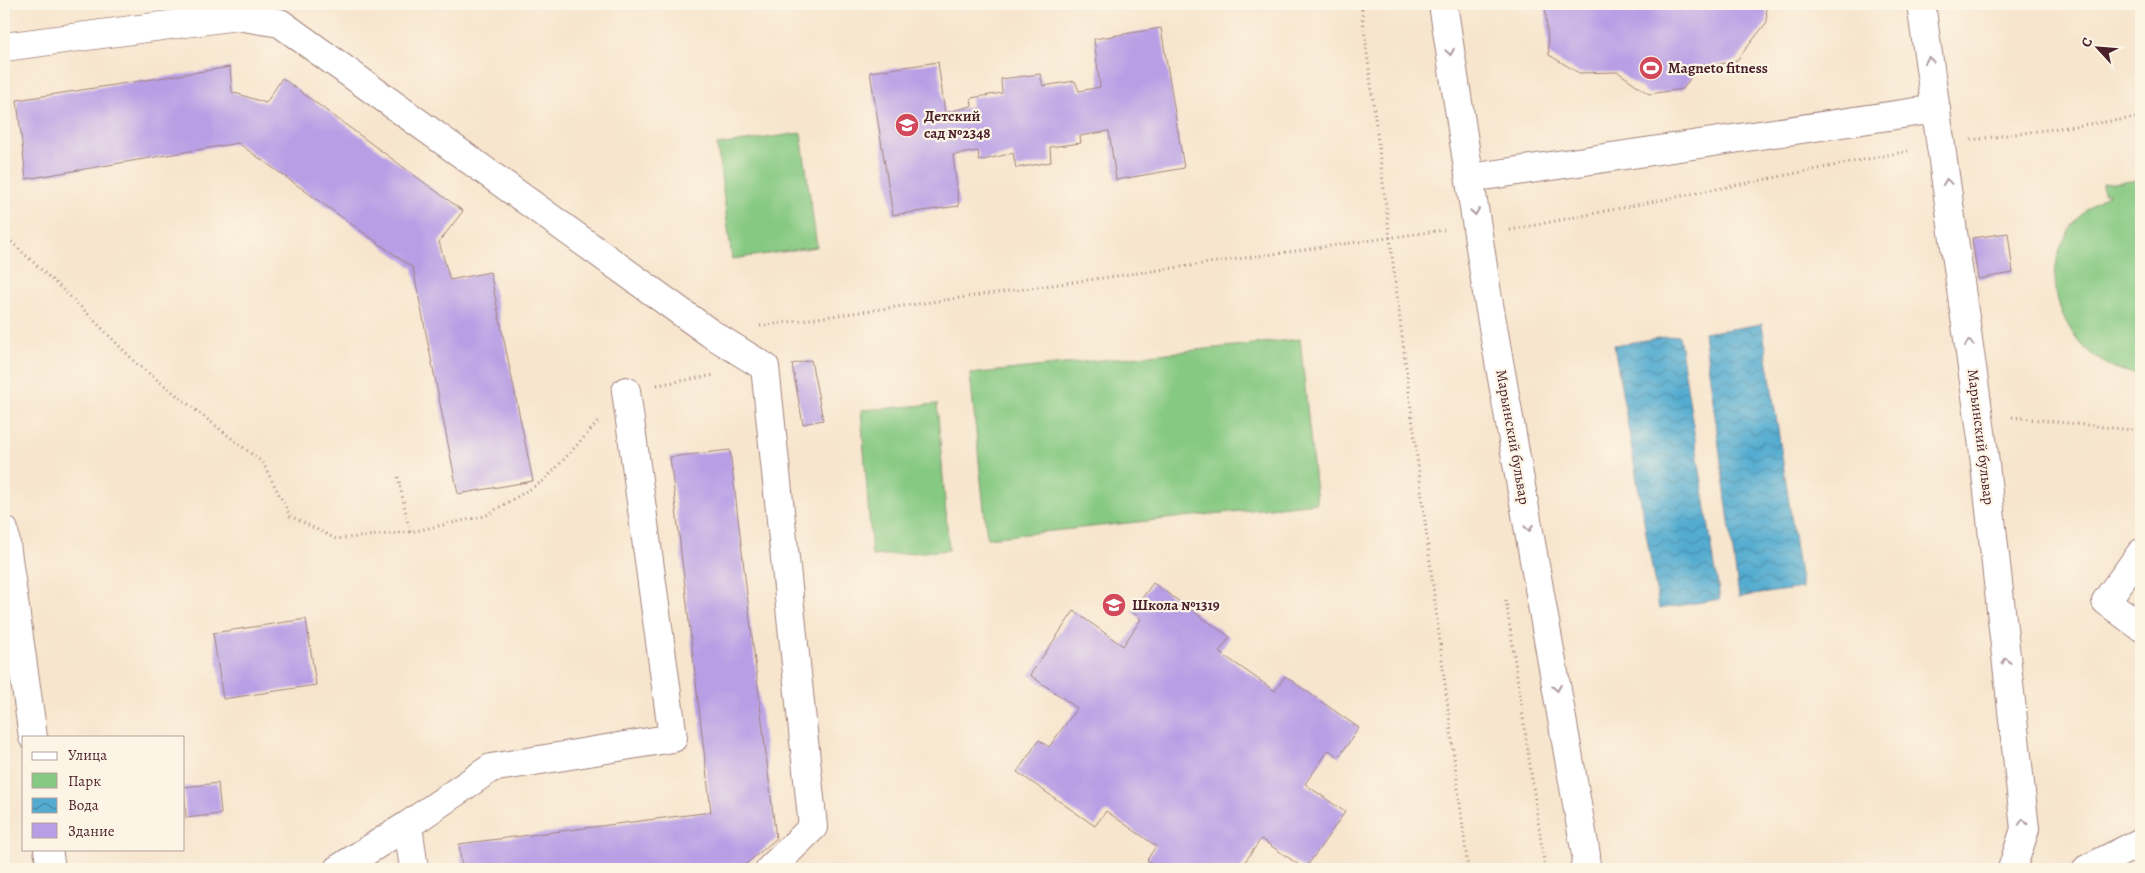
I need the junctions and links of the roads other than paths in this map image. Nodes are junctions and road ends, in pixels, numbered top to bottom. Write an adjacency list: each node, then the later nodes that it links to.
1 (1443, 4): 5 (street, Марьинский бульвар, one-way to 5)
2 (1921, 4): 4 (street, Марьинский бульвар, one-way to 2)
3 (4, 47): 17 (street)
4 (1936, 109): 5 (street); 19 (street, Марьинский бульвар, one-way to 4)
5 (1470, 178): 18 (street, Марьинский бульвар, one-way to 18)
6 (626, 391): 11 (street)
7 (4, 530): 10 (street)
8 (2141, 553): 9 (street)
9 (2141, 628)
10 (33, 736)
11 (408, 825): 15 (street); 16 (street)
12 (2141, 842): 20 (street)
13 (48, 850): 14 (street)
14 (51, 869)
15 (338, 869)
16 (414, 869)
17 (770, 869)
18 (1585, 869)
19 (2011, 869)
20 (2087, 869)

